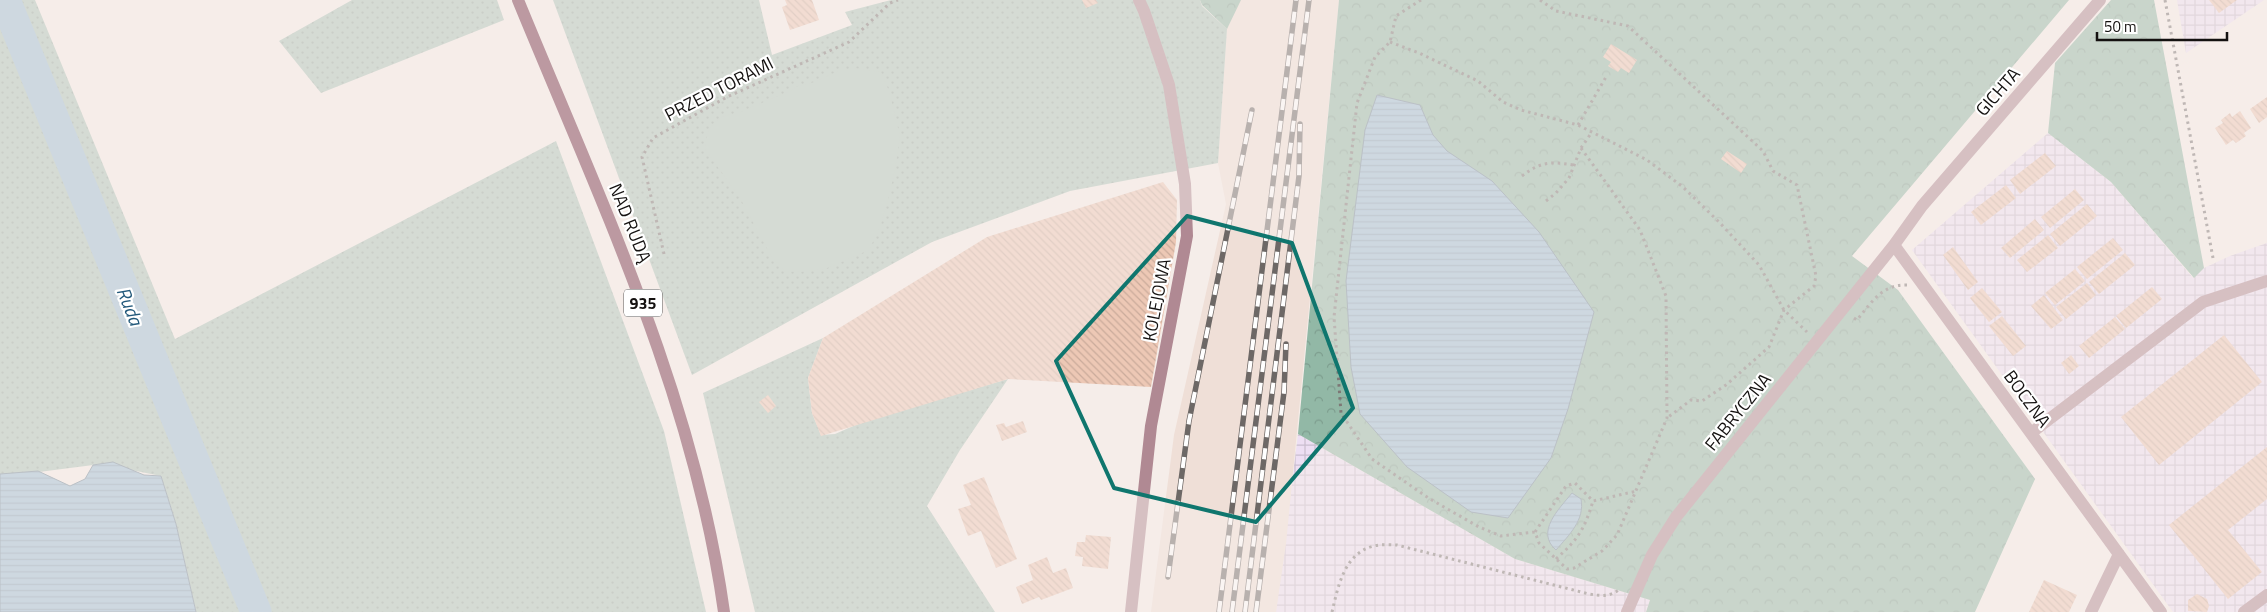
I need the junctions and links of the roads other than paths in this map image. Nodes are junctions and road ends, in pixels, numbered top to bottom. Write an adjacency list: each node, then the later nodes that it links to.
1 (518, 0): 9 (main road, NAD RUDĄ / 935)
2 (1139, 0): 10 (street, KOLEJOWA)
3 (2100, 0): 4 (street, GICHTA)
4 (1894, 245): 6 (street, BOCZNA); 11 (street, FABRYCZNA)
5 (2267, 282): 6 (street)
6 (2031, 433): 7 (street, BOCZNA)
7 (2118, 554): 12 (street); 13 (street, BOCZNA)
8 (2267, 595): 14 (street)
9 (724, 612)
10 (1131, 612)
11 (1627, 612)
12 (2091, 612)
13 (2161, 612)
14 (2244, 612)

